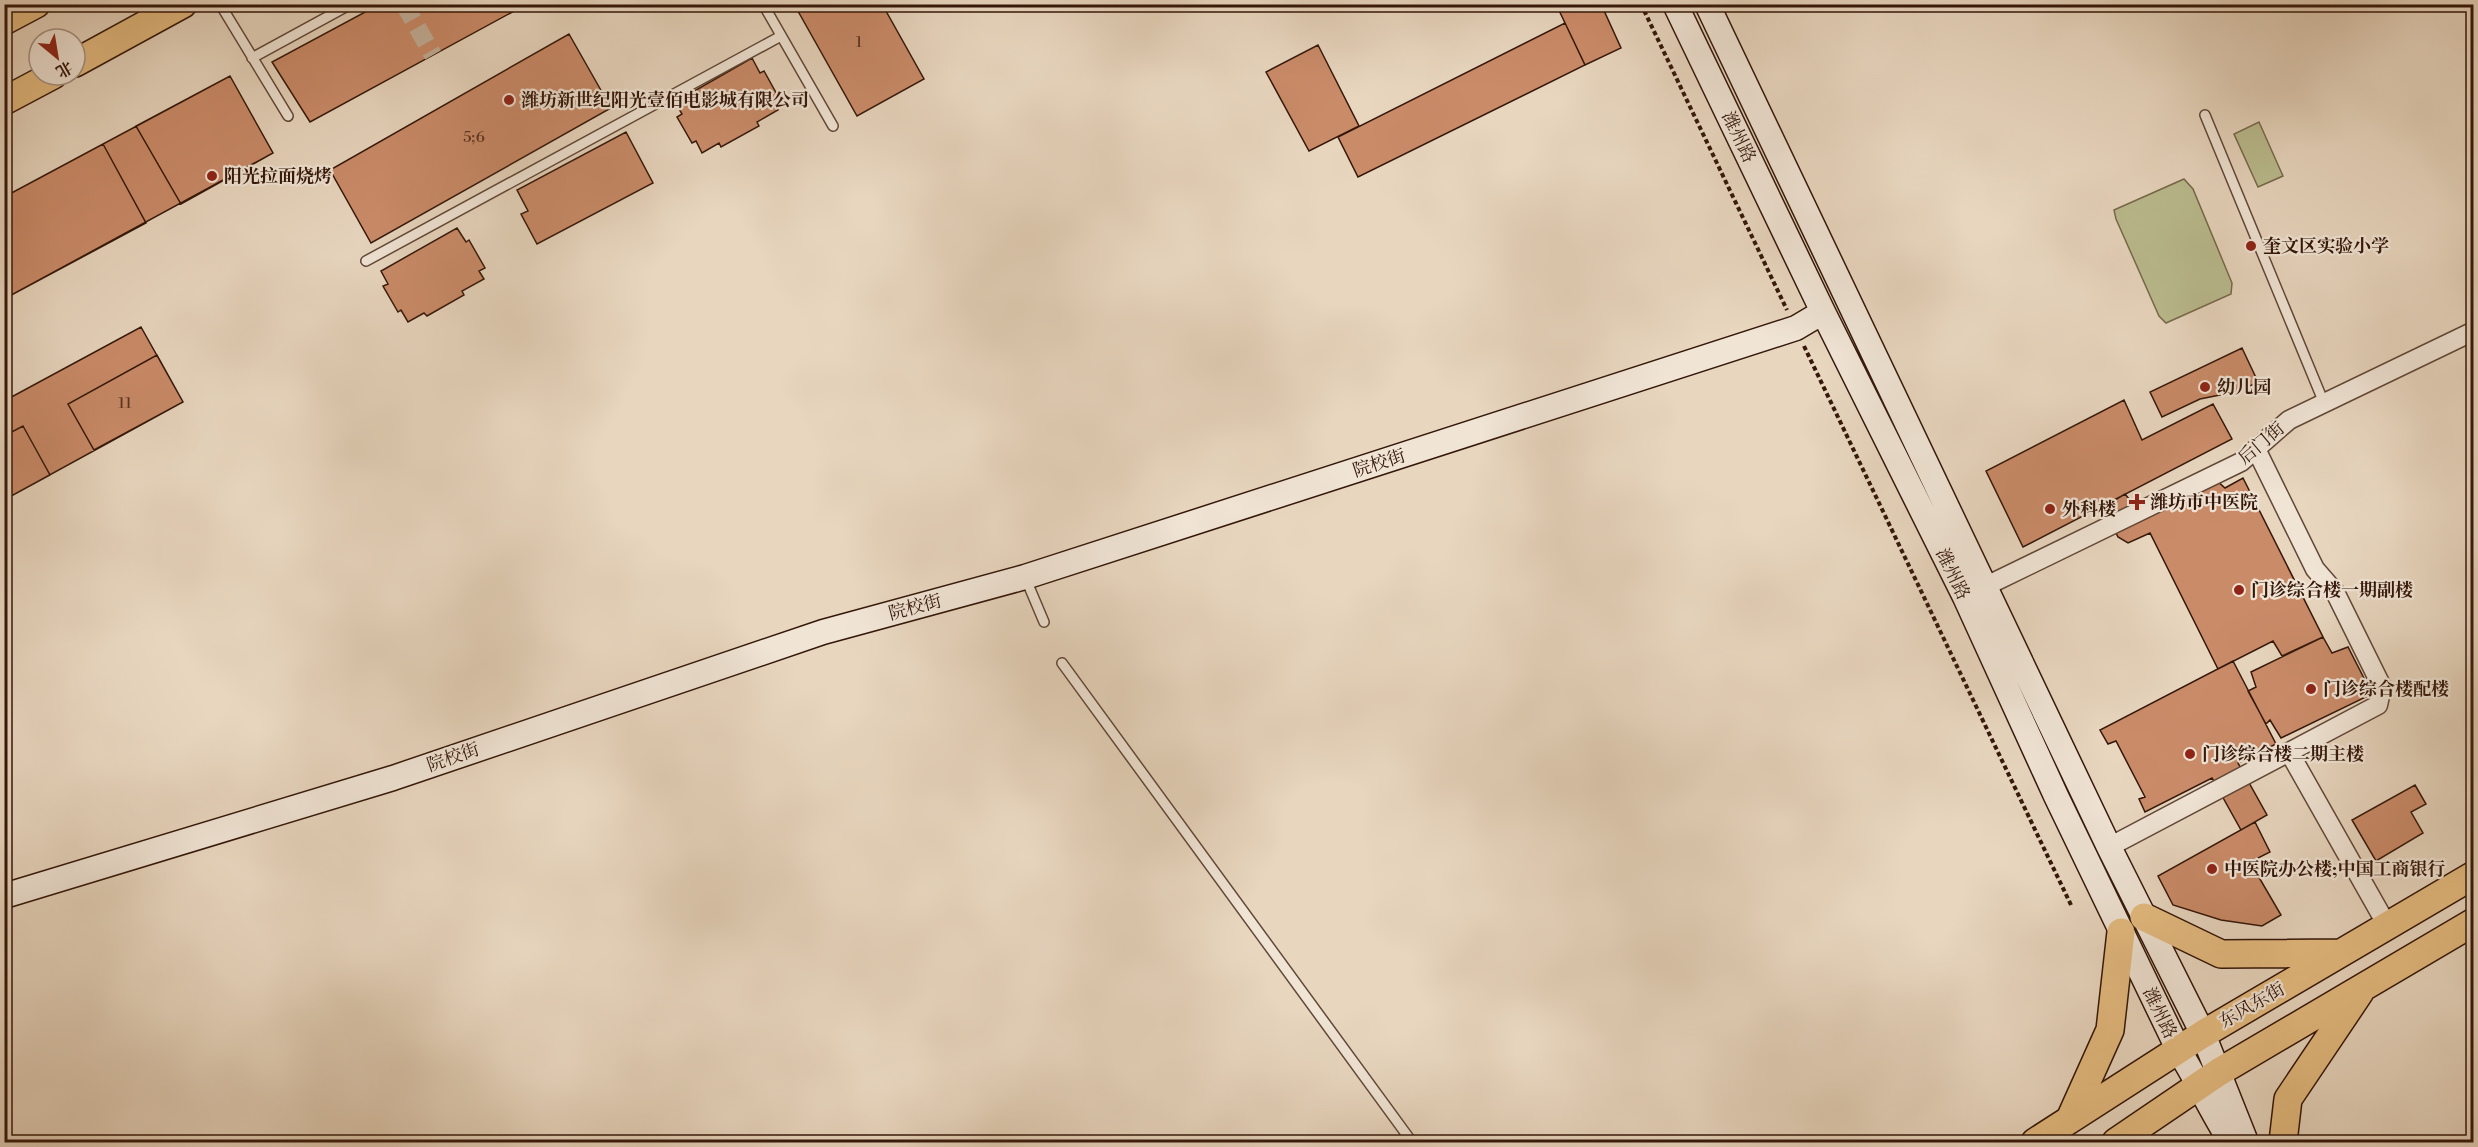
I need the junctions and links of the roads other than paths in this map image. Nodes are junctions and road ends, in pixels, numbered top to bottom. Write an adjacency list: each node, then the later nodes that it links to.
1 (36, 4): 8 (main road)
2 (183, 4): 10 (main road)
3 (220, 4): 11 (lane)
4 (351, 4): 11 (lane)
5 (763, 4): 9 (lane)
6 (1675, 4): 18 (main road, 潍州路)
7 (1707, 4): 23 (main road, 潍州路)
8 (4, 21)
9 (781, 36): 16 (lane); 17 (lane)
10 (87, 56)
11 (252, 58): 15 (lane)
12 (30, 87): 13 (main road)
13 (4, 101)
14 (2205, 115): 20 (lane)
15 (288, 116)
16 (833, 126)
17 (366, 261)
18 (1823, 312): 22 (main road, 院校街); 33 (main road, 潍州路)
19 (2474, 331): 20 (street, 后门街)
20 (2324, 403): 21 (street, 后门街)
21 (2256, 449): 23 (street, 后门街); 26 (street)
22 (1025, 577): 24 (lane); 29 (main road, 院校街)
23 (1984, 587): 27 (main road, 潍州路)
24 (1044, 622)
25 (1062, 663): 40 (lane)
26 (2289, 752): 27 (street); 32 (street)
27 (2109, 847): 30 (main road, 潍州路)
28 (2474, 875): 32 (main road, 东风东街)
29 (4, 896)
30 (2144, 917): 34 (main road); 36 (main road, 潍州路)
31 (2474, 922): 35 (main road)
32 (2388, 927): 34 (main road, 东风东街)
33 (2121, 932): 37 (main road, 潍州路); 39 (main road)
34 (2342, 953): 36 (main road, 东风东街)
35 (2363, 987): 38 (main road); 45 (main road)
36 (2203, 1034): 37 (main road, 东风东街); 38 (main road, 潍州路)
37 (2179, 1051): 38 (main road, 潍州路); 39 (main road, 东风东街)
38 (2210, 1079): 42 (main road); 43 (main road, 潍州路); 44 (main road, 潍州路)
39 (2070, 1119): 41 (main road, 东风东街)
40 (1412, 1143)
41 (2035, 1143)
42 (2116, 1143)
43 (2231, 1143)
44 (2246, 1143)
45 (2283, 1143)

